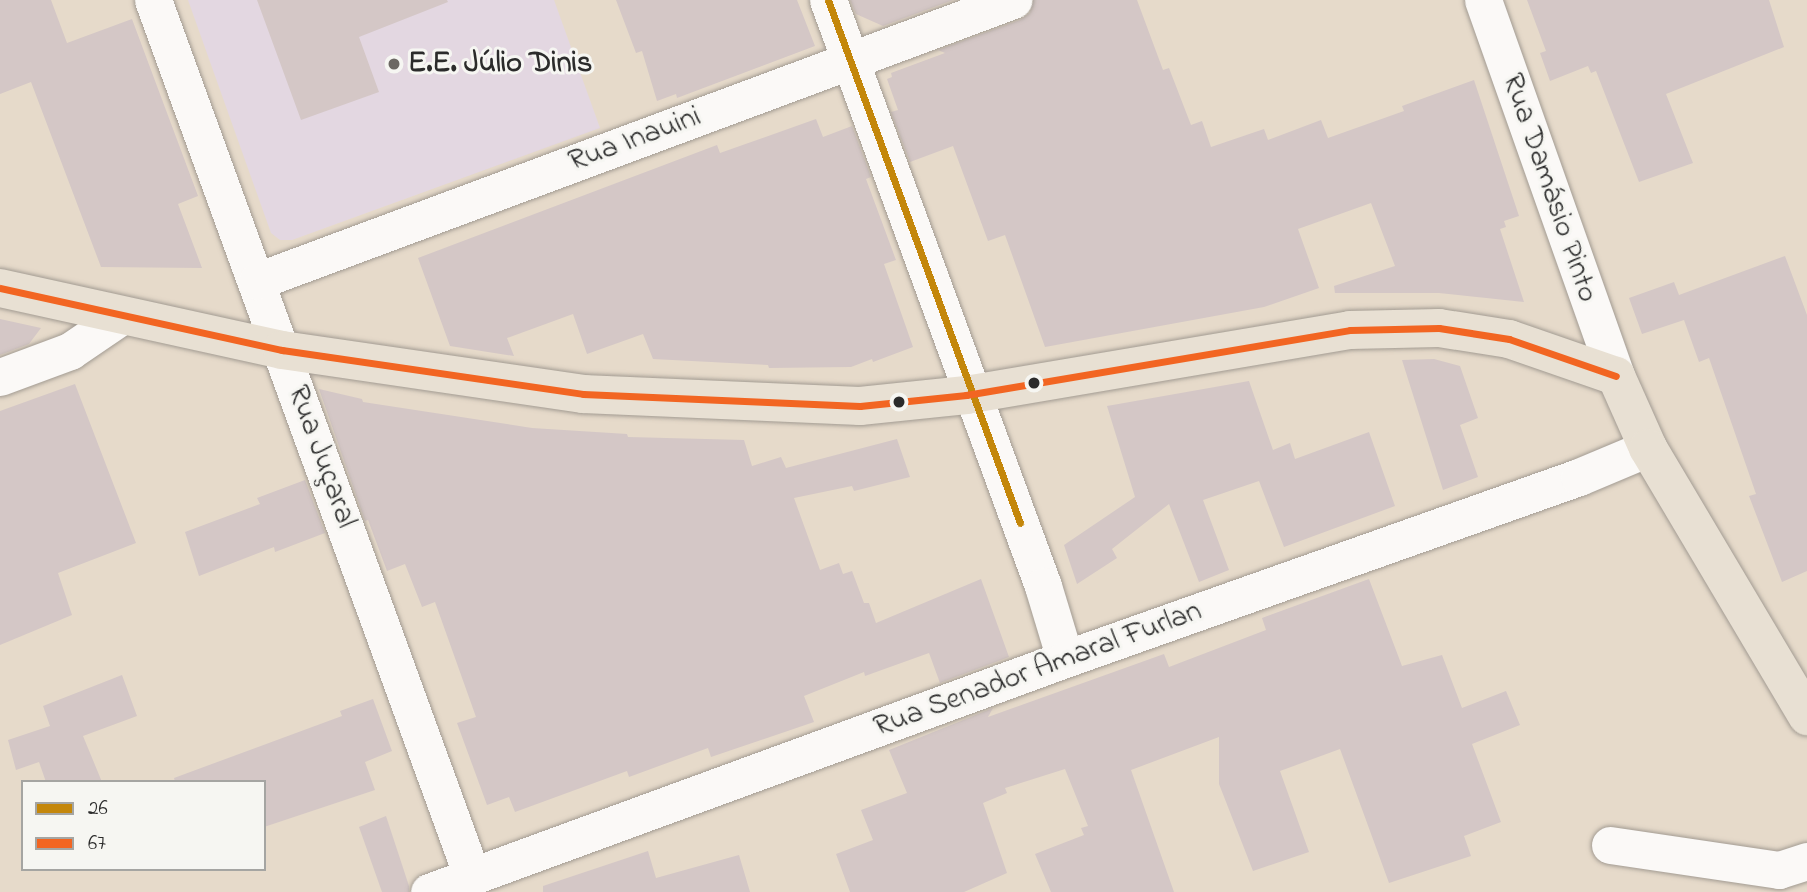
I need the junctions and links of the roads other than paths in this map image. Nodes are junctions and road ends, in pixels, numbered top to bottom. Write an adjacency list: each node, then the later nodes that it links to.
1 (153, 0): 6 (street, Rua Juçaral)
2 (828, 0): 5 (street)
3 (1013, 0): 5 (street, Rua Inauini)
4 (1483, 0): 10 (street, Rua Damásio Pinto)
5 (850, 60): 6 (street, Rua Inauini); 12 (street)
6 (257, 281): 9 (street, Rua Juçaral)
7 (0, 288): 8 (main road)
8 (123, 315): 9 (main road); 11 (street)
9 (282, 350): 12 (main road); 18 (street, Rua Juçaral)
10 (1616, 376): 12 (main road); 13 (main road)
11 (0, 377)
12 (974, 394): 14 (street)
13 (1648, 448): 14 (street, Rua Senador Amaral Furlan); 15 (main road)
14 (1065, 659): 18 (street, Rua Senador Amaral Furlan)
15 (1807, 716)
16 (1610, 845): 17 (street)
17 (1807, 861)
18 (472, 876): 19 (street, Rua Senador Amaral Furlan)
19 (429, 892)

